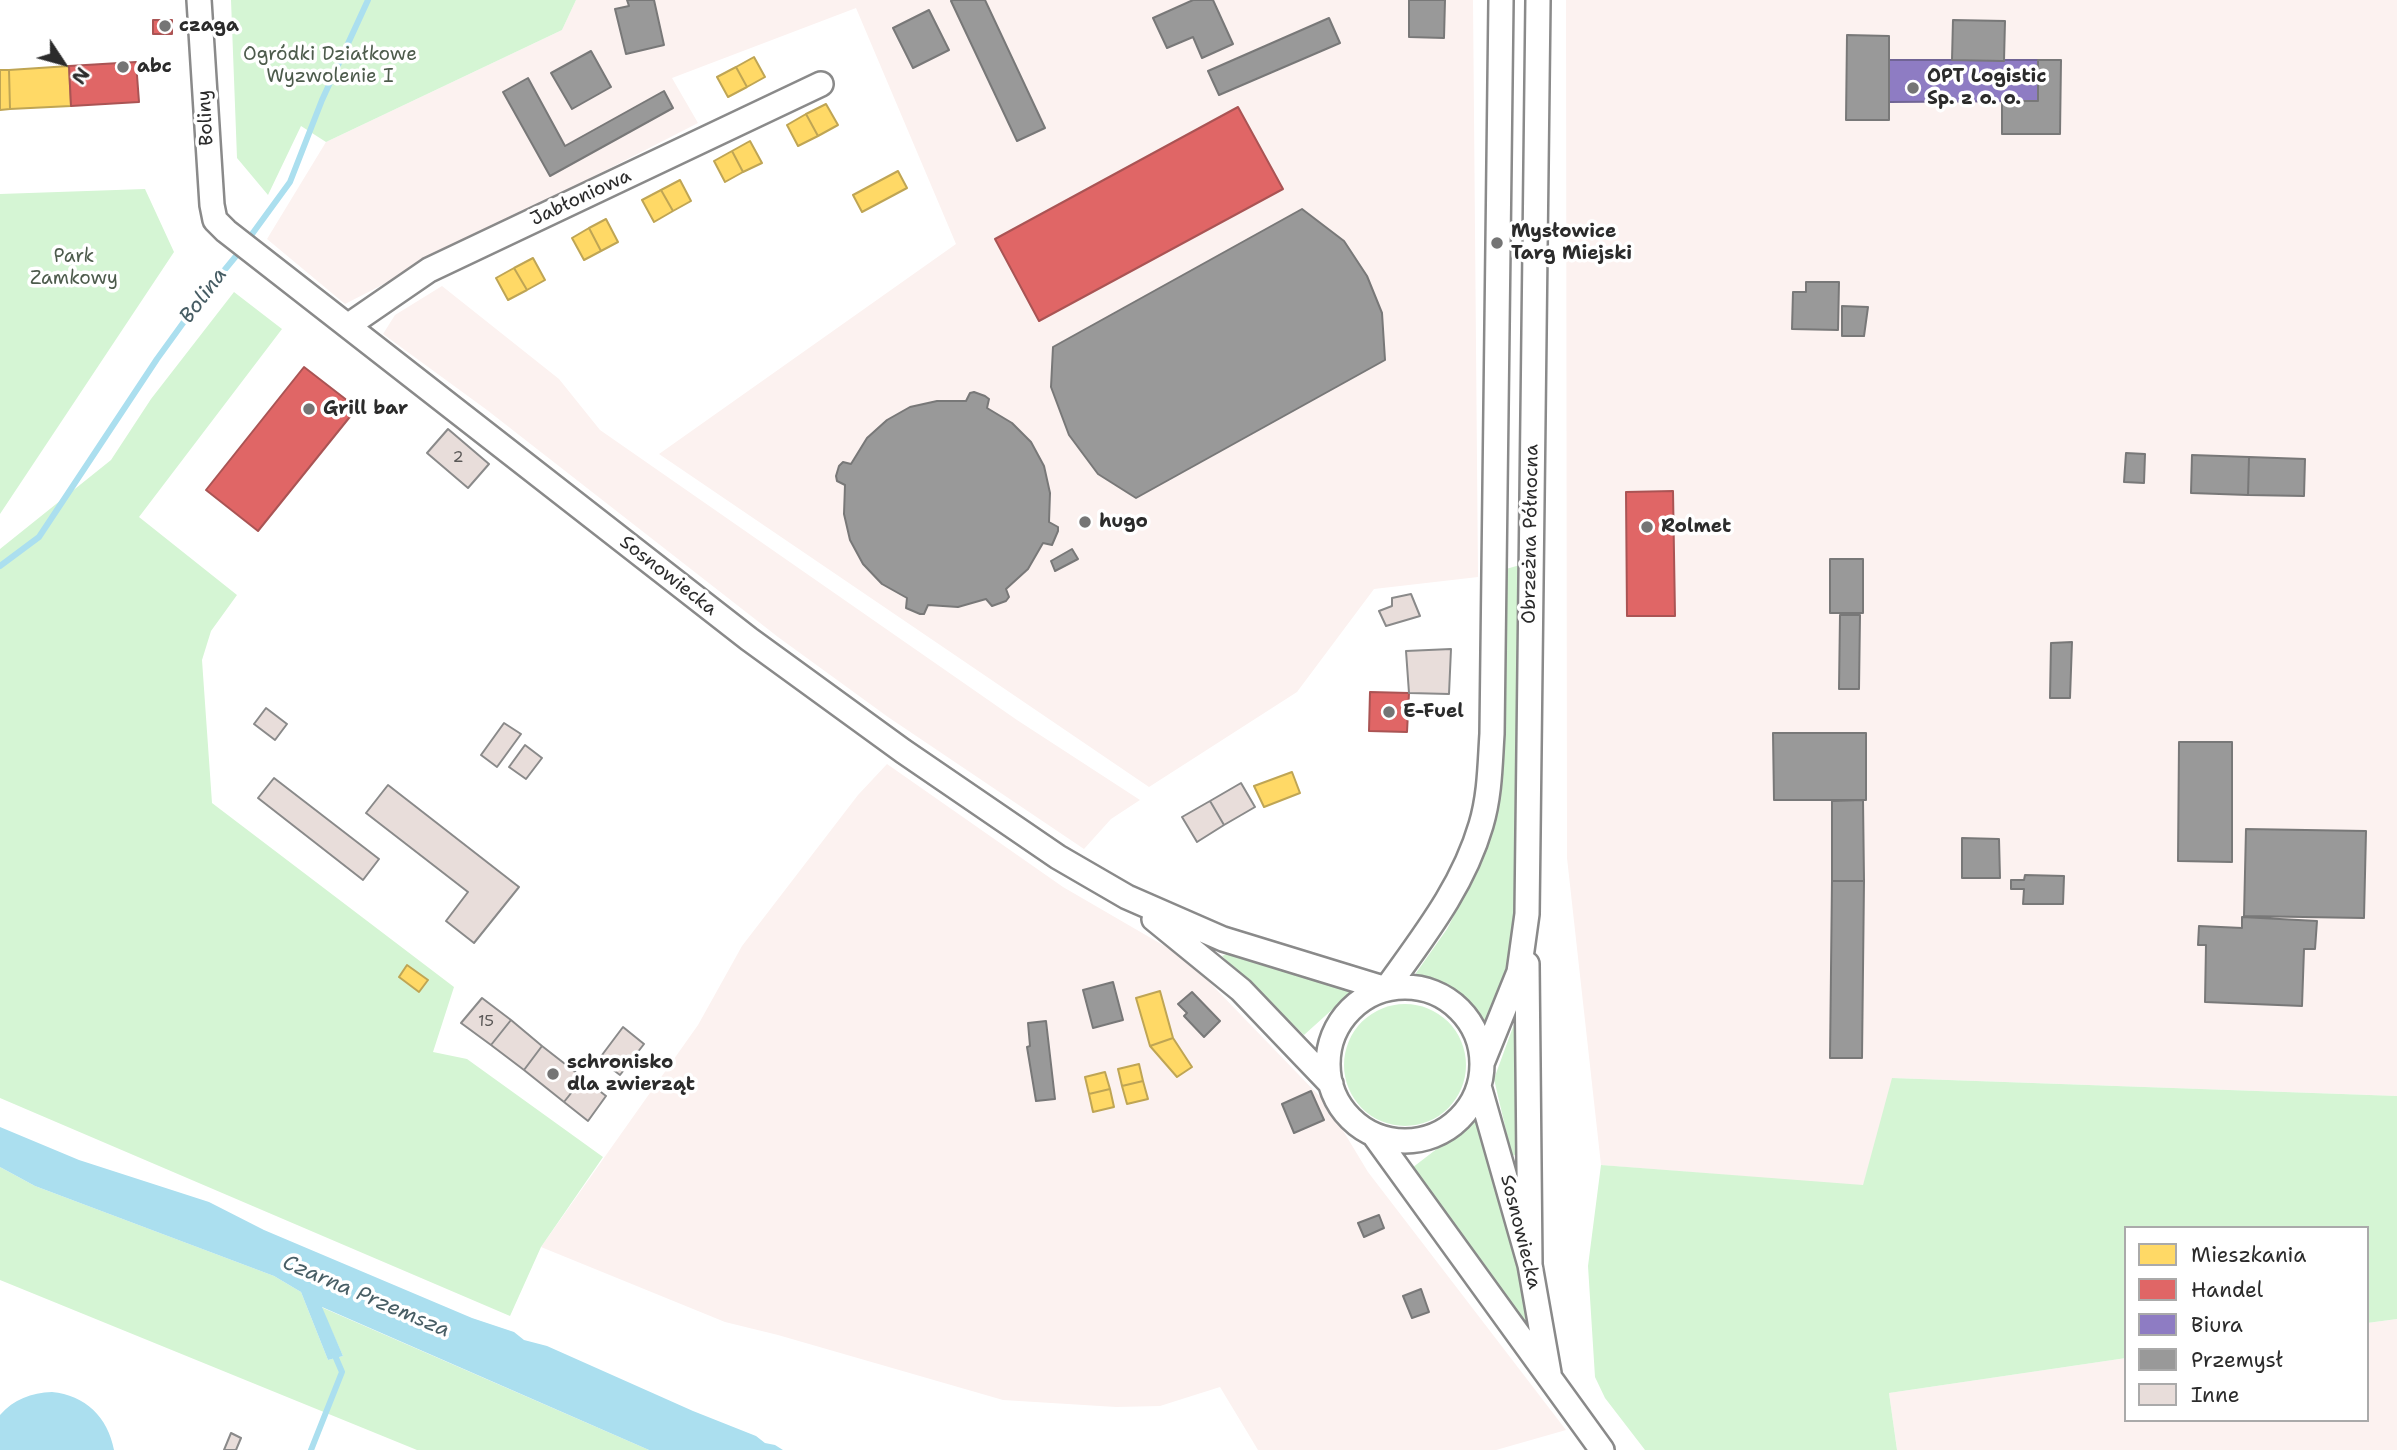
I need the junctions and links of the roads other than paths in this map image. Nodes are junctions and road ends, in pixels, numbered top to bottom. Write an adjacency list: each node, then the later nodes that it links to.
1 (199, 0): 5 (street, Boliny)
2 (1501, 0): 7 (street, Obrzeżna Północna)
3 (1538, 0): 8 (street, Obrzeżna Północna)
4 (821, 84): 6 (street, Jabłoniowa)
5 (226, 231): 6 (street, Sosnowiecka)
6 (349, 325): 9 (street, Sosnowiecka)
7 (1495, 391): 8 (street); 11 (street, Obrzeżna Północna)
8 (1533, 391): 10 (street, Obrzeżna Północna)
9 (1127, 897): 11 (street, Sosnowiecka); 13 (street, Sosnowiecka)
10 (1527, 914): 12 (street, Obrzeżna Północna); 16 (street)
11 (1386, 989): 12 (street, Sosnowiecka); 13 (street, Sosnowiecka)
12 (1483, 1061): 14 (street, Sosnowiecka)
13 (1331, 1084): 15 (street, Sosnowiecka)
14 (1479, 1086): 15 (street, Sosnowiecka); 16 (street, Sosnowiecka)
15 (1374, 1135): 17 (street, Sosnowiecka)
16 (1531, 1265): 17 (street, Sosnowiecka)
17 (1550, 1380): 18 (street, Sosnowiecka)
18 (1602, 1450)

